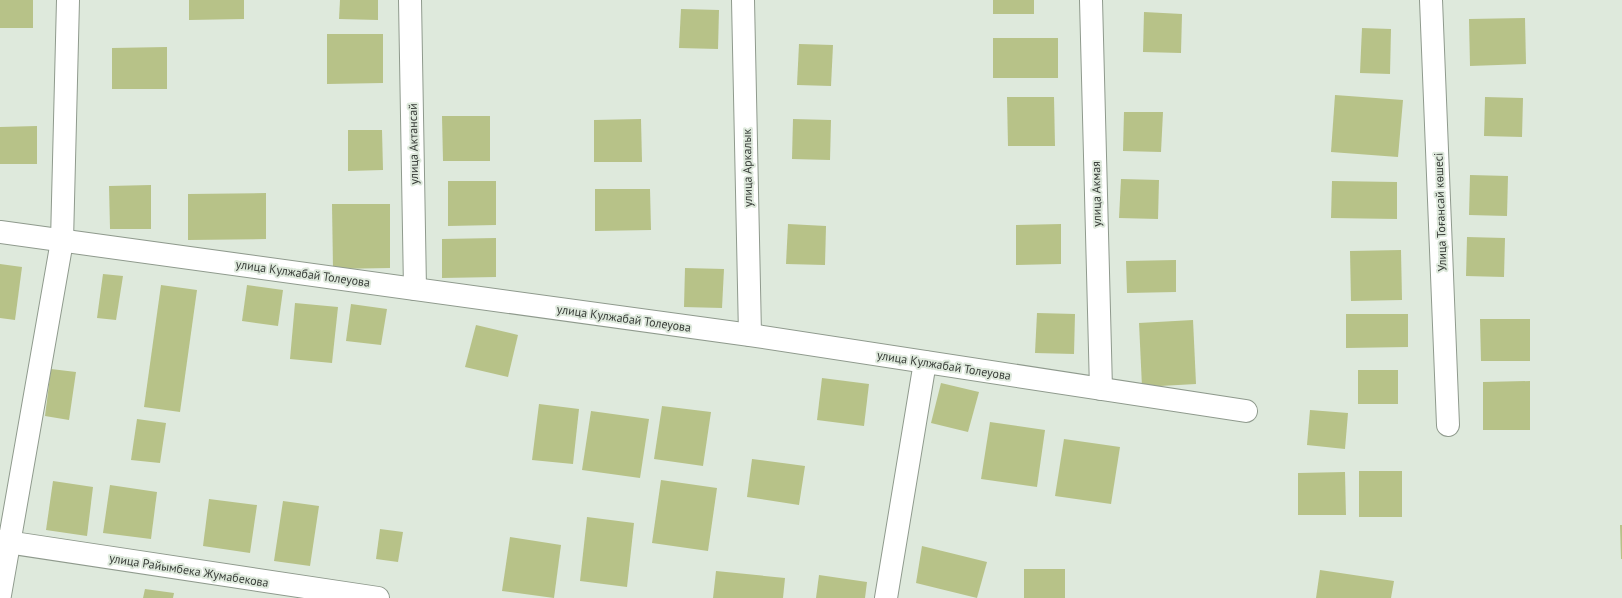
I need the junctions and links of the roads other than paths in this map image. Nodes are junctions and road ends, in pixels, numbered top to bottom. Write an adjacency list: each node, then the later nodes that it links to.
1 (68, 0): 7 (street)
2 (410, 0): 8 (street, улица Актансай)
3 (743, 0): 9 (street, улица Аркалык)
4 (1091, 0): 11 (street, улица Акмая)
5 (1431, 0): 13 (street, Улица Тоғансай көшесі)
6 (0, 232): 7 (street, улица Кулжабай Толеуова)
7 (62, 241): 8 (street, улица Кулжабай Толеуова); 14 (street)
8 (415, 288): 9 (street, улица Кулжабай Толеуова)
9 (750, 335): 10 (street, улица Кулжабай Толеуова)
10 (926, 362): 11 (street, улица Кулжабай Толеуова); 17 (street)
11 (1101, 389): 12 (street, улица Кулжабай Толеуова)
12 (1246, 411)
13 (1448, 424)
14 (4, 542): 15 (street); 16 (street, улица Райымбека Жумабекова)
15 (0, 595)
16 (378, 598)
17 (886, 598)

